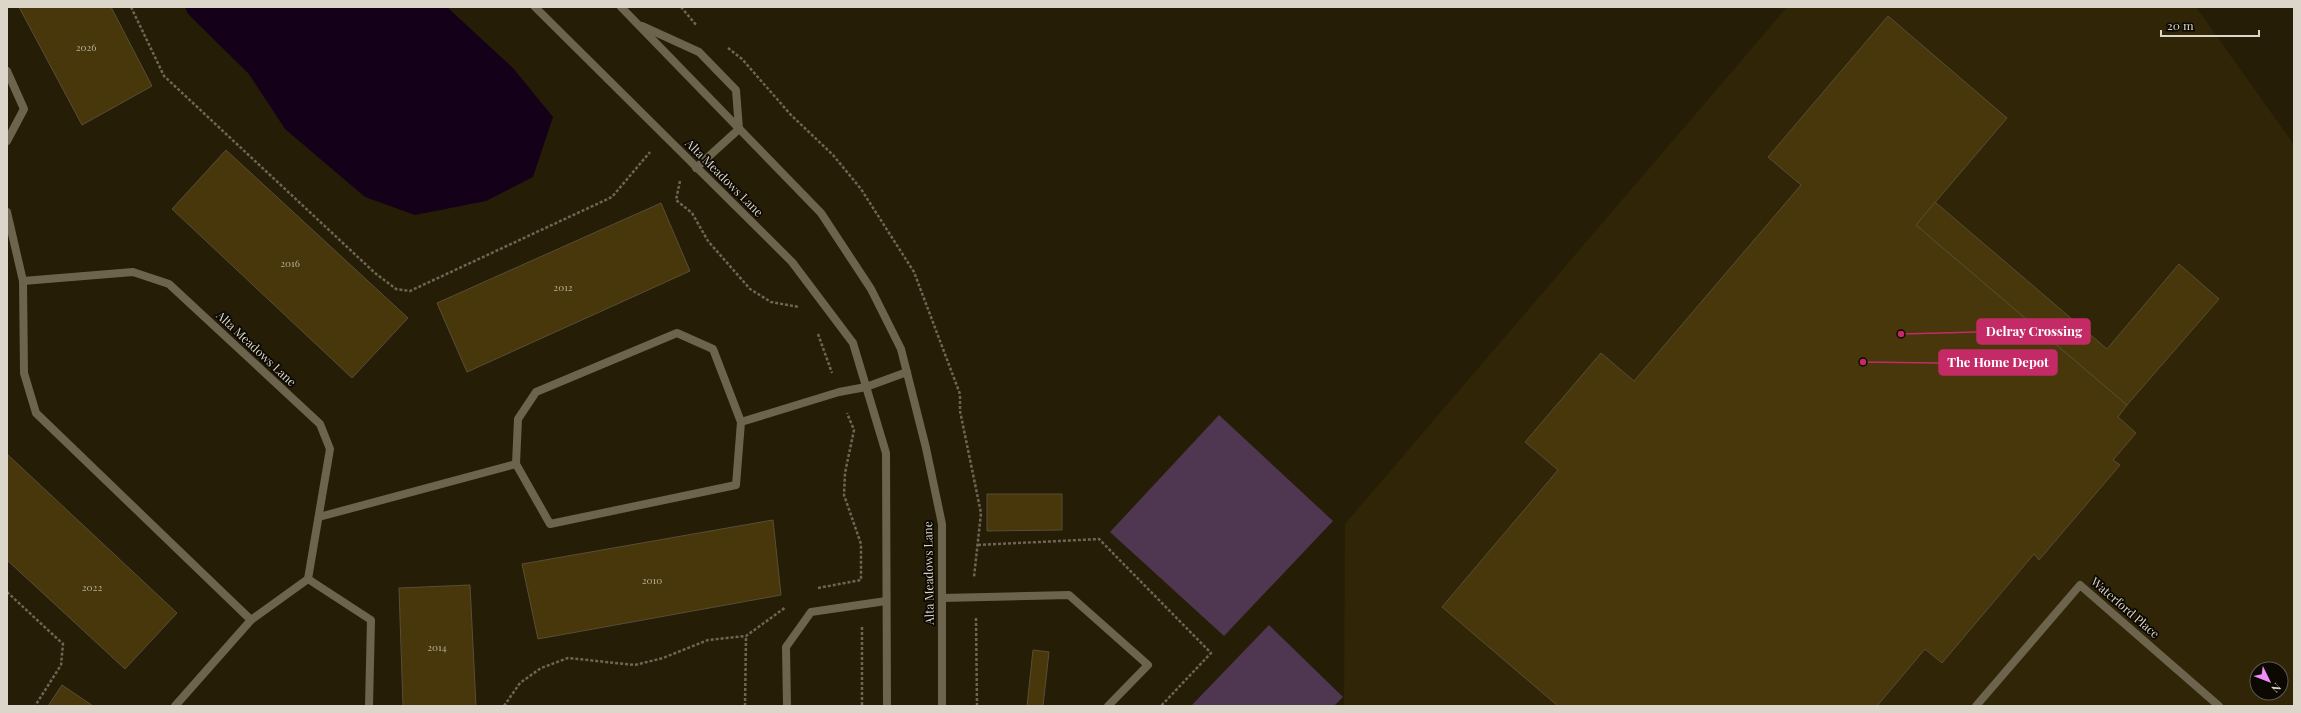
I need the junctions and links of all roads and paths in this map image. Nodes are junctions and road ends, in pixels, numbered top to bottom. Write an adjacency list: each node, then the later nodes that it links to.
1 (130, 7): 8 (path)
2 (535, 7): 9 (street, Alta Meadows Lane)
3 (621, 7): 4 (street, Alta Meadows Lane)
4 (637, 24): 6 (street, Alta Meadows Lane); 6 (street)
5 (7, 71): 7 (street)
6 (739, 129): 9 (street); 12 (street, Alta Meadows Lane)
7 (7, 141)
8 (654, 148)
9 (696, 168): 13 (street, Alta Meadows Lane)
10 (7, 212): 11 (street)
11 (23, 282): 16 (street, Alta Meadows Lane); 24 (street)
12 (907, 372): 13 (street); 21 (street, Alta Meadows Lane)
13 (866, 387): 14 (street); 22 (street, Alta Meadows Lane)
14 (741, 422): 15 (street); 15 (street)
15 (516, 464): 16 (street)
16 (319, 517): 18 (street, Alta Meadows Lane)
17 (978, 545): 35 (path)
18 (308, 579): 24 (street); 28 (street)
19 (861, 580): 23 (path)
20 (7, 592): 26 (path)
21 (942, 598): 33 (street, Alta Meadows Lane); 34 (street)
22 (886, 601): 23 (street); 32 (street, Alta Meadows Lane)
23 (861, 604): 30 (street); 31 (path)
24 (251, 620): 27 (street)
25 (746, 636): 29 (path)
26 (35, 706)
27 (175, 706)
28 (369, 706)
29 (746, 706)
30 (787, 706)
31 (862, 706)
32 (886, 706)
33 (942, 706)
34 (1108, 706)
35 (1161, 706)
36 (1976, 706): 37 (street, Waterford Place)
37 (2219, 706)

